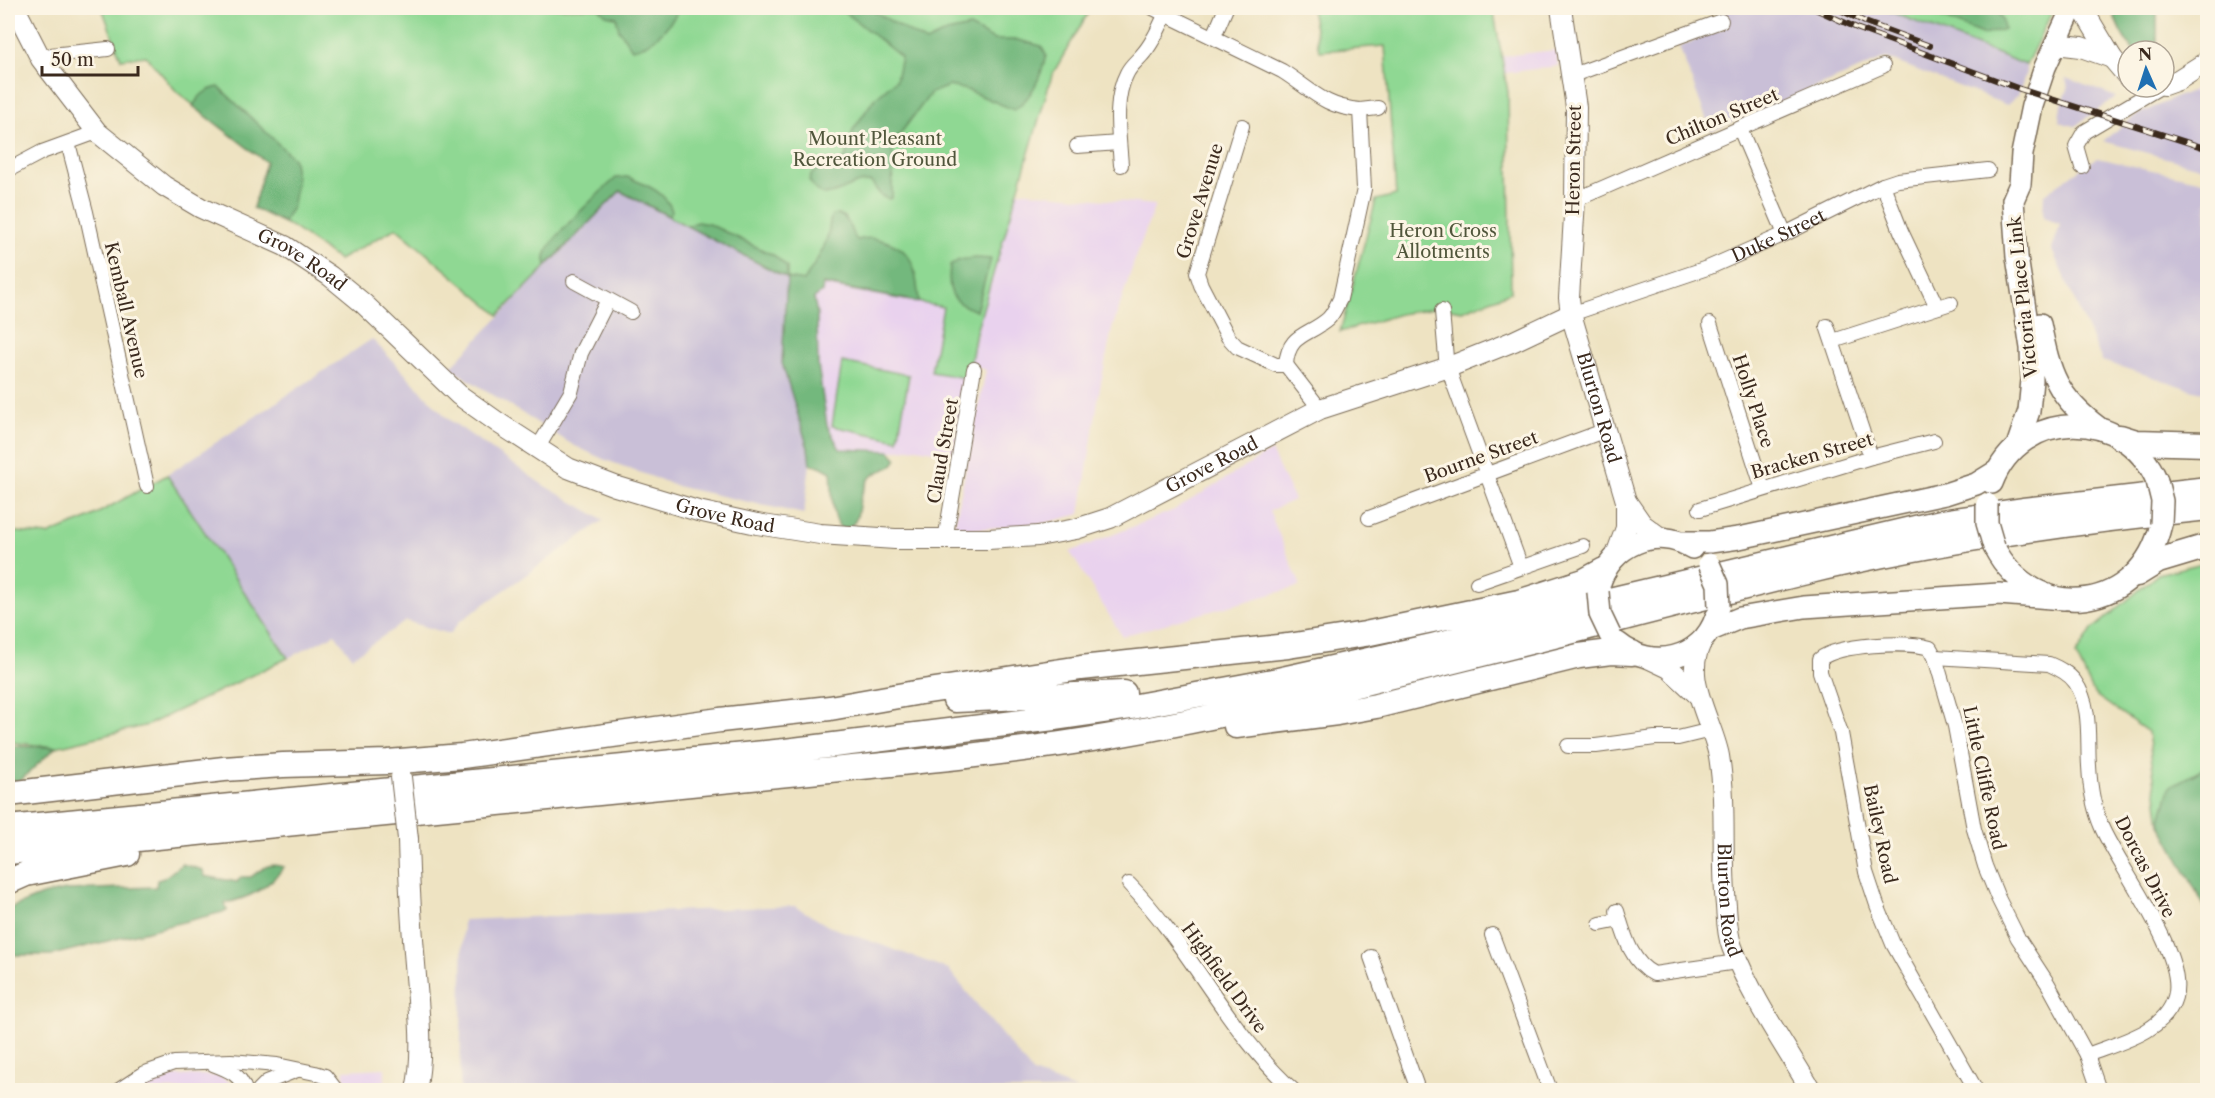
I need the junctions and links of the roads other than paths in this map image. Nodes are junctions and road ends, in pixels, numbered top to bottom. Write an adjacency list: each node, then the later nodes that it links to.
1 (15, 8): 13 (street, Grove Road)
2 (1153, 8): 7 (street)
3 (1226, 8): 9 (street)
4 (1561, 8): 17 (street, Heron Street)
5 (2072, 8): 10 (main road, Victoria Place Link)
6 (2082, 8): 12 (street)
7 (1166, 15): 9 (street); 26 (street)
8 (1721, 21): 17 (street)
9 (1214, 36): 21 (street)
10 (2056, 44): 12 (street); 32 (main road, Victoria Place Link)
11 (108, 49): 13 (street)
12 (2112, 58): 15 (street)
13 (41, 59): 24 (street, Grove Road)
14 (2208, 61): 18 (street)
15 (2116, 63)
16 (1883, 66): 23 (street, Chilton Street)
17 (1573, 75): 34 (street, Heron Street)
18 (2176, 81)
19 (2140, 99): 29 (street)
20 (1378, 108): 21 (street)
21 (1360, 110): 46 (street)
22 (1242, 126): 46 (street, Grove Avenue)
23 (1740, 129): 34 (street, Chilton Street); 35 (street)
24 (97, 132): 25 (street); 55 (street, Grove Road)
25 (68, 143): 30 (street); 59 (street, Kemball Avenue)
26 (1119, 143): 27 (street); 28 (street)
27 (1077, 146)
28 (1120, 165)
29 (2082, 167)
30 (8, 170)
31 (1988, 170): 33 (street, Duke Street)
32 (2020, 184): 51 (main road, Victoria Place Link); 54 (main road, Victoria Place Link)
33 (1882, 185): 35 (street, Duke Street); 39 (street)
34 (1575, 200): 42 (street, Heron Street)
35 (1785, 234): 42 (street, Duke Street)
36 (574, 281): 37 (street)
37 (608, 300): 41 (street); 55 (street)
38 (1951, 303): 39 (street)
39 (1936, 307): 45 (street)
40 (1442, 311): 48 (street)
41 (631, 312)
42 (1571, 314): 48 (street, Grove Road); 50 (street, Blurton Road)
43 (1710, 324): 60 (street, Holly Place)
44 (1827, 326): 45 (street)
45 (1833, 341): 56 (street)
46 (1286, 365): 49 (street)
47 (974, 369): 66 (street, Claud Street)
48 (1451, 374): 49 (street, Grove Road); 58 (street)
49 (1320, 409): 66 (street, Grove Road)
50 (1606, 430): 58 (street, Bourne Street); 62 (street, Blurton Road)
51 (2110, 433): 53 (highway); 54 (main road); 72 (main road, bridge)
52 (1934, 441): 56 (street, Bracken Street)
53 (2208, 444)
54 (2017, 446): 57 (main road)
55 (537, 449): 66 (street, Grove Road)
56 (1871, 457): 60 (street, Bracken Street)
57 (1997, 471): 67 (main road); 74 (main road, bridge)
58 (1488, 474): 65 (street, Bourne Street); 70 (street)
59 (147, 486)
60 (1762, 489): 64 (street, Bracken Street)
61 (2208, 489): 78 (highway)
62 (1626, 501): 67 (street, Blurton Road); 71 (street, Blurton Road)
63 (2208, 508): 82 (highway)
64 (1700, 509)
65 (1368, 518)
66 (945, 540)
67 (1670, 540): 71 (main road); 75 (main road, bridge)
68 (1582, 546): 70 (street)
69 (2208, 546): 72 (highway)
70 (1521, 567): 73 (street)
71 (1606, 572): 76 (main road, bridge); 80 (highway)
72 (2137, 574): 74 (main road)
73 (1477, 583)
74 (2064, 599): 75 (main road)
75 (1708, 634): 76 (main road); 79 (street, Blurton Road)
76 (1641, 656): 79 (street, Blurton Road); 82 (highway)
77 (1935, 657): 95 (street, Little Cliffe Road); 95 (street, Dorcas Drive); 107 (street, Bailey Road)
78 (1365, 662): 80 (highway); 86 (highway)
79 (1698, 695): 81 (street, Blurton Road)
80 (830, 708): 84 (highway)
81 (1711, 730): 83 (street); 94 (street, Blurton Road)
82 (1108, 736): 87 (highway)
83 (1568, 747)
84 (395, 770): 85 (highway); 98 (street)
85 (8, 794)
86 (8, 828)
87 (259, 828): 88 (highway); 89 (highway)
88 (8, 852)
89 (8, 882)
90 (1129, 884): 103 (street, Highfield Drive)
91 (1600, 924): 94 (street)
92 (1492, 935): 105 (street)
93 (1371, 957): 104 (street)
94 (1738, 960): 106 (street, Blurton Road)
95 (2087, 1055): 108 (street, Little Cliffe Road)
96 (208, 1062): 97 (street); 99 (street); 100 (street)
97 (297, 1070): 101 (street); 102 (street)
98 (421, 1085)
99 (119, 1090)
100 (245, 1090)
101 (259, 1090)
102 (336, 1090)
103 (1293, 1090)
104 (1418, 1090)
105 (1550, 1090)
106 (1811, 1090)
107 (1976, 1090)
108 (2099, 1090)

